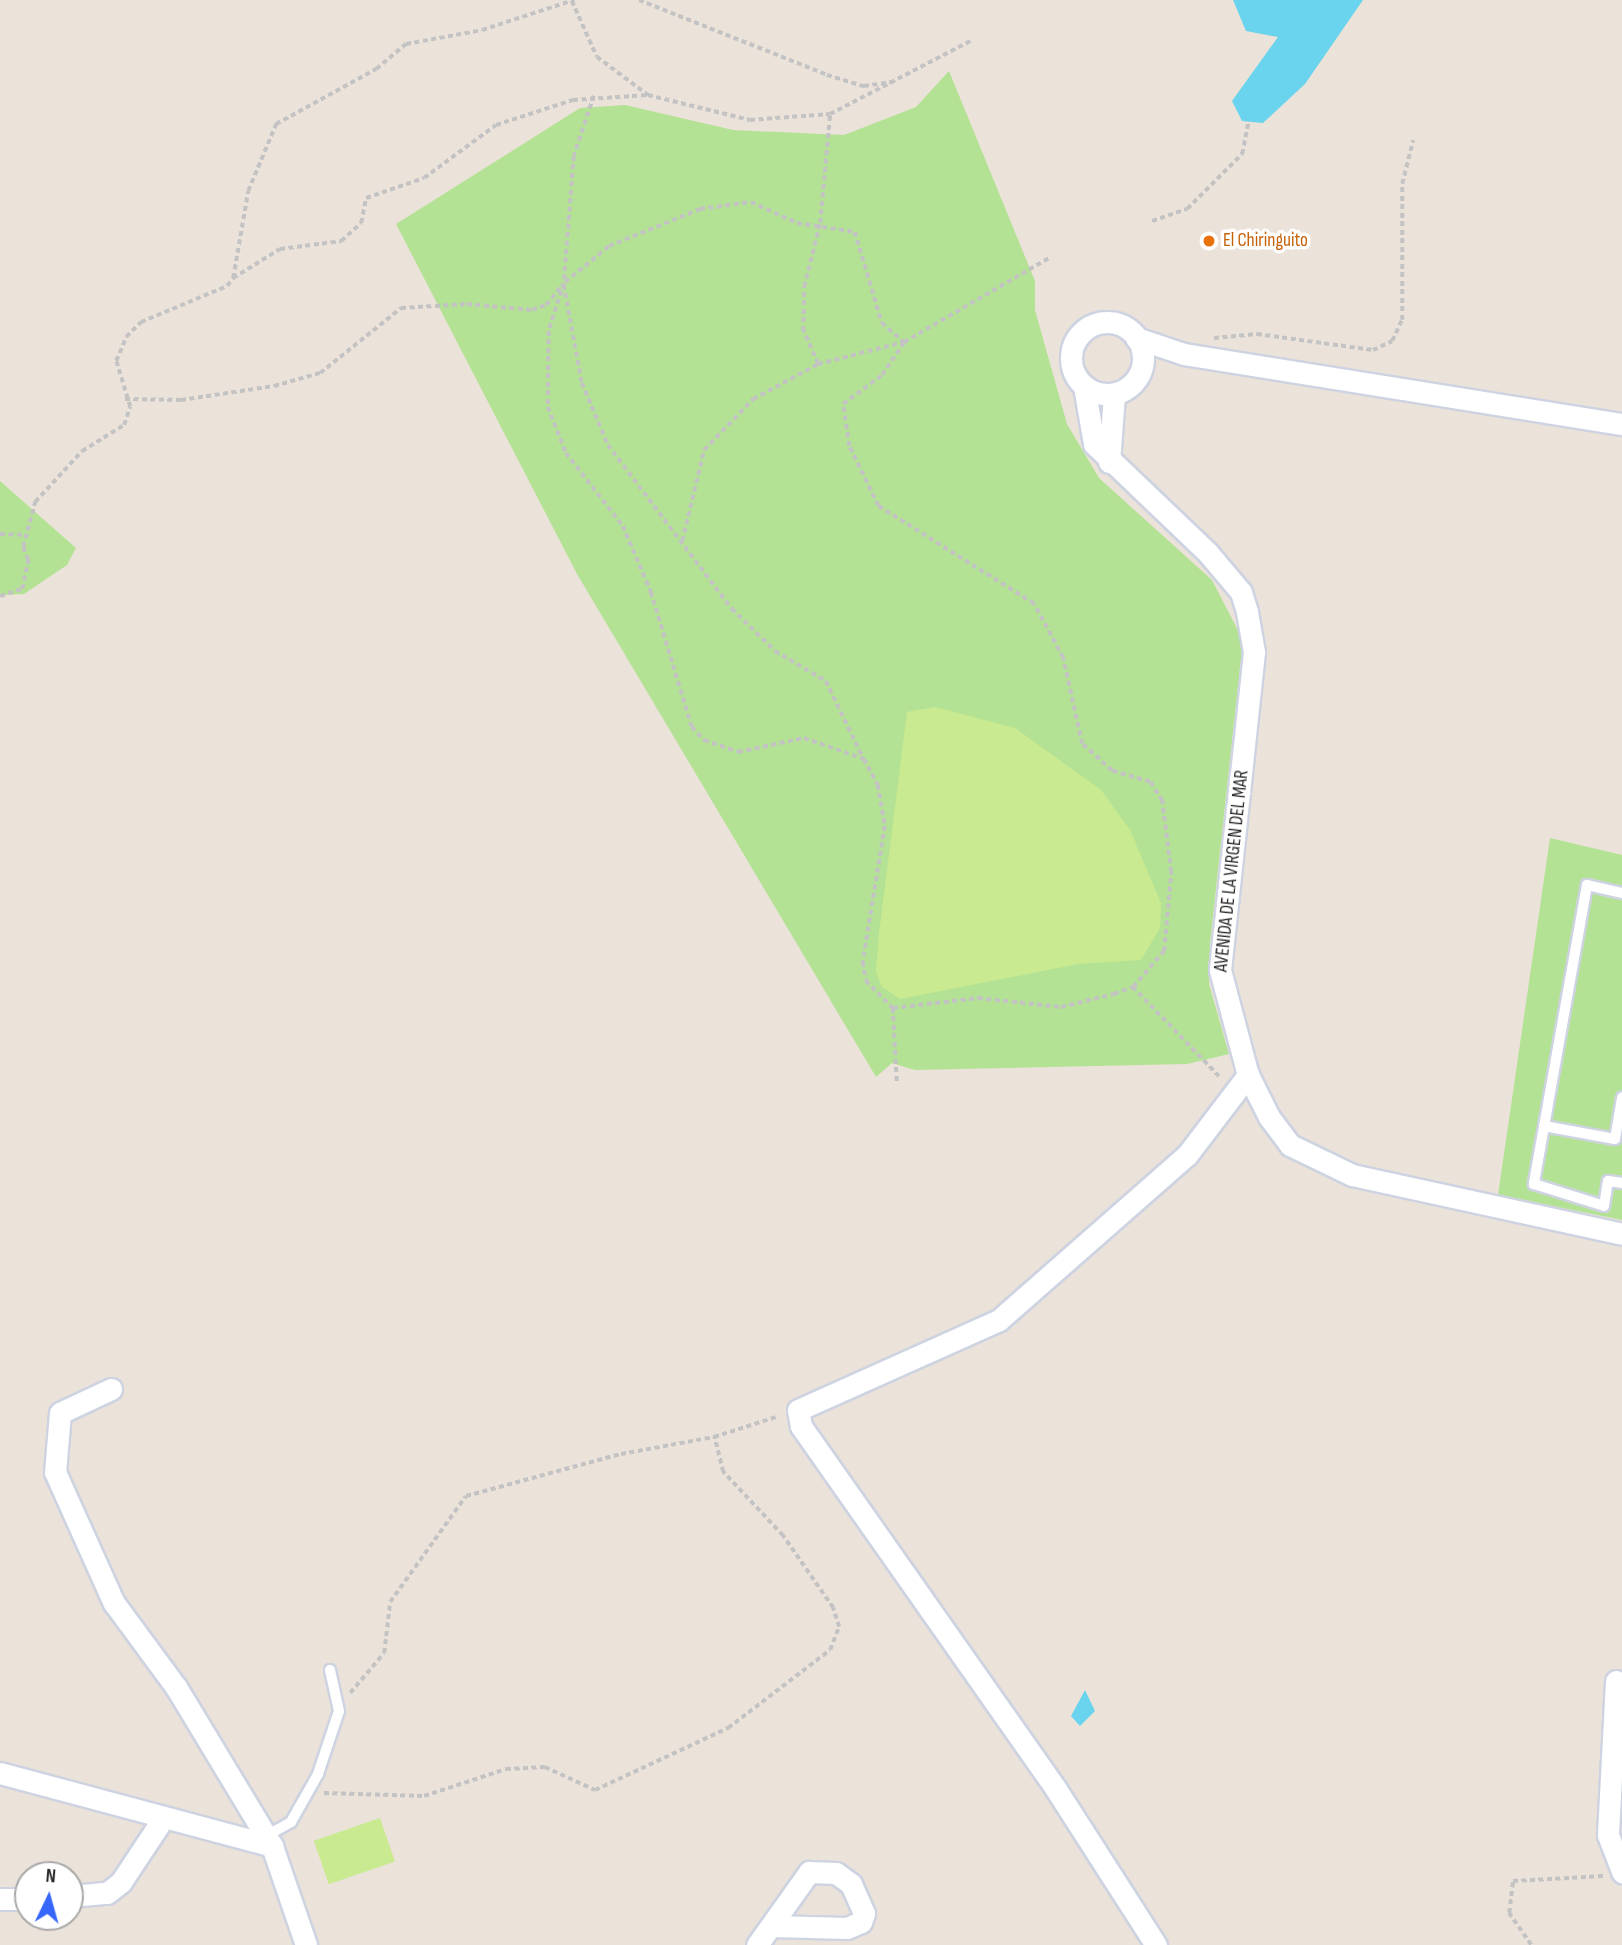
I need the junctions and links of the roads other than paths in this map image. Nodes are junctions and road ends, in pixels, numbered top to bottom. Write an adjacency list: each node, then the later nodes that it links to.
1 (1136, 338): 2 (street); 3 (street); 4 (street)
2 (1184, 354): 3 (street); 6 (street)
3 (1137, 380): 5 (street)
4 (1084, 386): 5 (street); 7 (street, AVENIDA DE LA VIRGEN DEL MAR)
5 (1114, 395): 7 (street)
6 (1622, 424)
7 (1109, 462): 9 (street, AVENIDA DE LA VIRGEN DEL MAR)
8 (1622, 893): 11 (lane)
9 (1248, 1075): 13 (street, AVENIDA DE LA VIRGEN DEL MAR); 25 (street)
10 (1622, 1098): 11 (lane)
11 (1545, 1126): 12 (lane)
12 (1622, 1183)
13 (1622, 1234)
14 (111, 1389): 19 (street)
15 (330, 1670): 19 (lane)
16 (1616, 1681): 20 (street)
17 (0, 1773): 18 (street)
18 (162, 1820): 19 (street); 21 (street)
19 (269, 1841): 23 (street)
20 (1616, 1874)
21 (84, 1894)
22 (772, 1926): 24 (street)
23 (306, 1945)
24 (757, 1945)
25 (1156, 1945)

